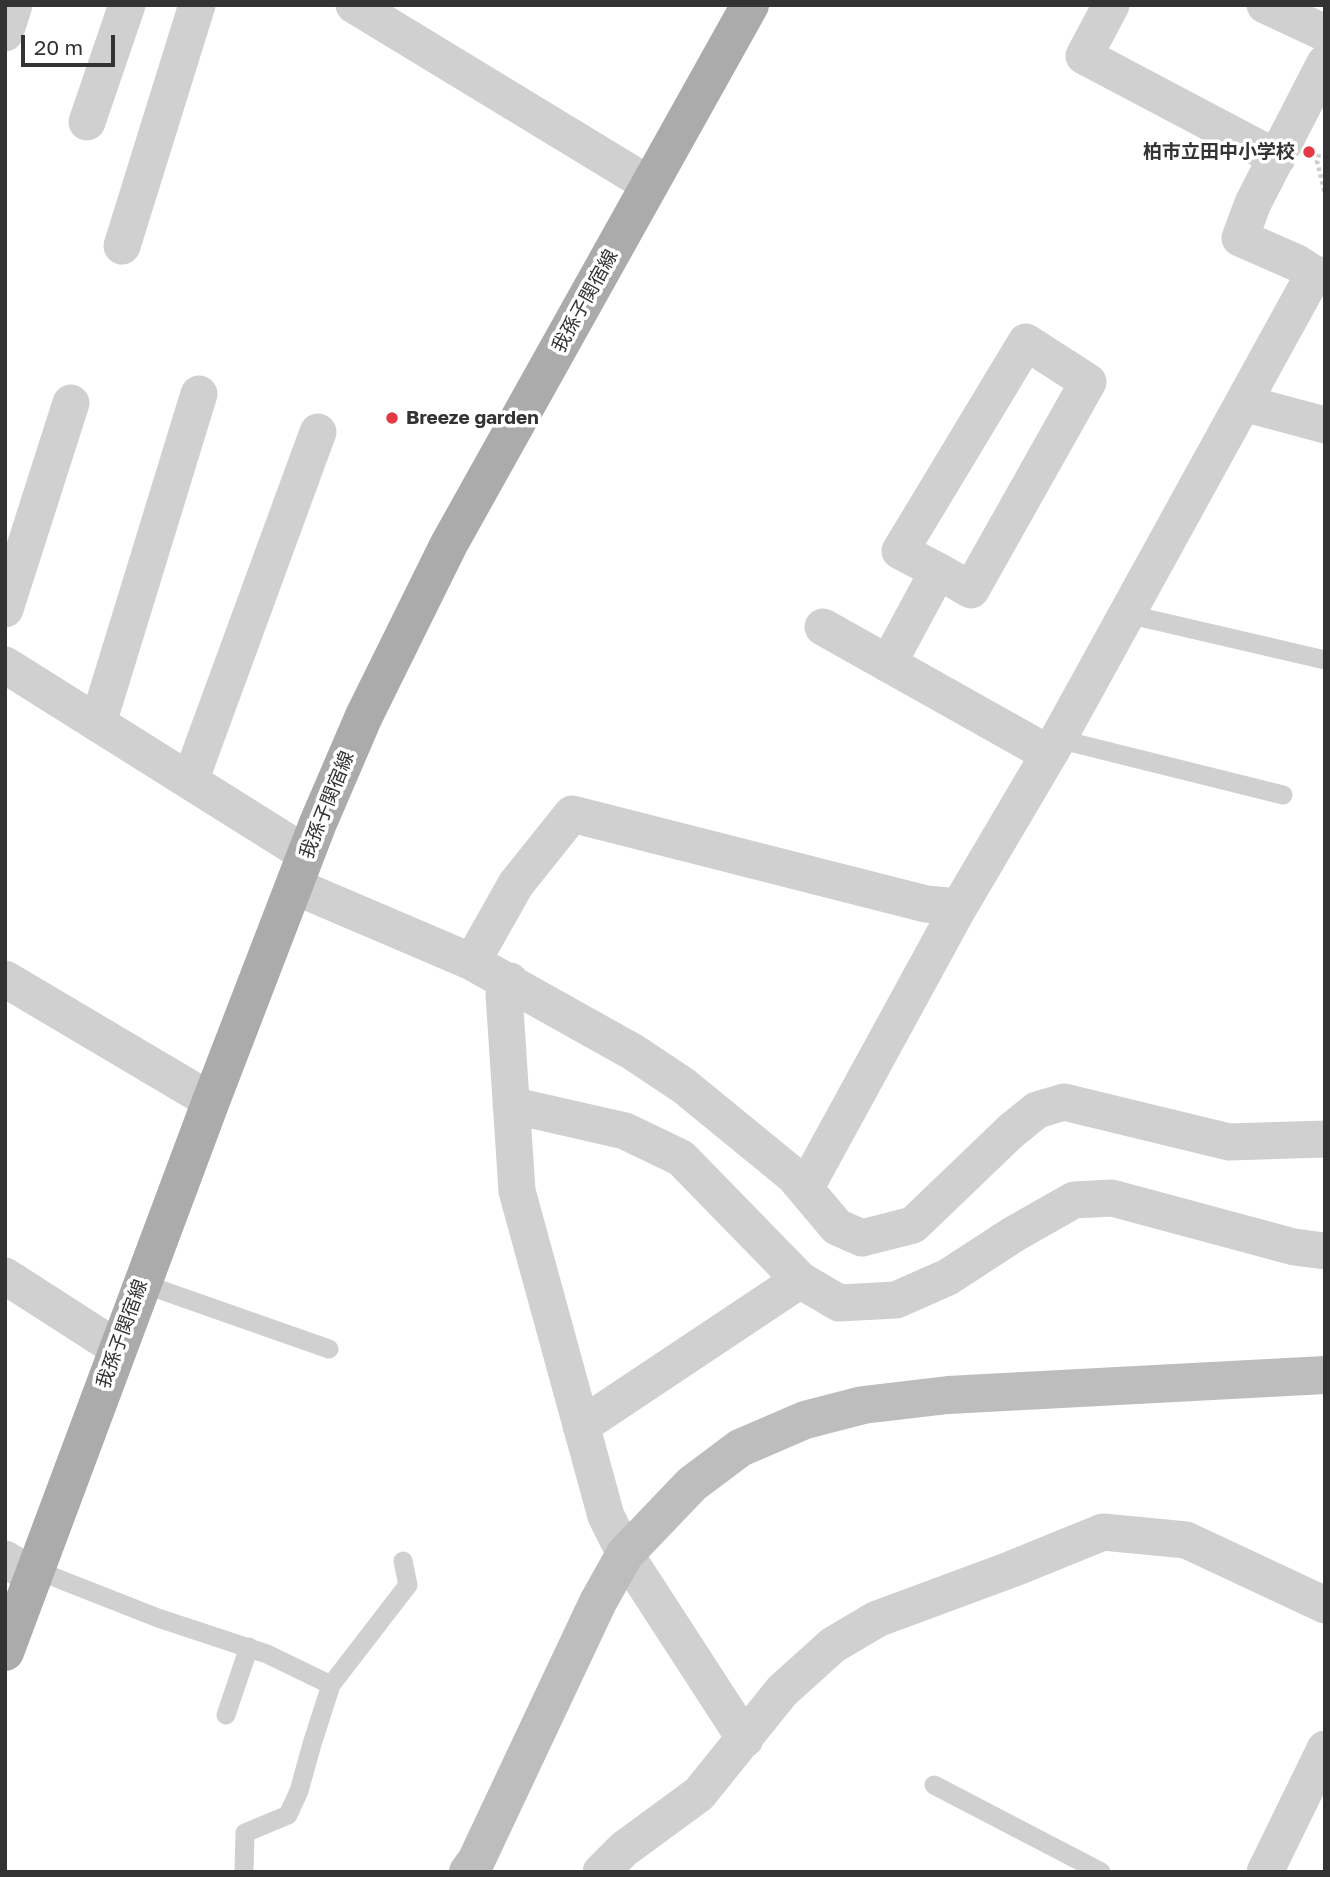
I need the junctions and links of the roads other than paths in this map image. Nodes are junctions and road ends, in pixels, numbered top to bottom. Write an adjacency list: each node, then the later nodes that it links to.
1 (14, 5): 8 (street)
2 (127, 5): 11 (street)
3 (197, 5): 14 (street)
4 (354, 5): 13 (street)
5 (750, 5): 13 (main road, 我孫子関宿線)
6 (1111, 5): 12 (street)
7 (1265, 5): 9 (street)
8 (5, 33)
9 (1325, 33)
10 (1325, 63): 12 (street)
11 (87, 122)
12 (1277, 158): 15 (street)
13 (651, 183): 32 (main road, 我孫子関宿線)
14 (122, 246)
15 (1319, 275): 17 (street)
16 (199, 394): 28 (street)
17 (1243, 403): 19 (street); 23 (street)
18 (71, 404): 22 (street)
19 (1325, 425)
20 (318, 432): 30 (street)
21 (939, 571): 21 (street); 26 (street)
22 (5, 608)
23 (1127, 614): 25 (lane); 29 (street)
24 (823, 627): 26 (street)
25 (1325, 660)
26 (888, 664): 29 (street)
27 (5, 665): 28 (street)
28 (98, 723): 30 (street)
29 (1054, 746): 31 (lane); 33 (street)
30 (190, 781): 32 (street)
31 (1283, 795)
32 (300, 870): 34 (street); 37 (main road, 我孫子関宿線)
33 (959, 907): 34 (street); 40 (street)
34 (472, 962): 36 (street)
35 (5, 979): 37 (street)
36 (510, 981): 38 (street); 40 (street)
37 (211, 1101): 44 (main road, 我孫子関宿線)
38 (511, 1105): 43 (street); 48 (street)
39 (1325, 1139): 40 (street)
40 (805, 1189)
41 (1325, 1251): 43 (street)
42 (5, 1276): 45 (street)
43 (800, 1280): 48 (street)
44 (141, 1283): 45 (main road, 我孫子関宿線); 46 (lane)
45 (117, 1348): 51 (main road, 我孫子関宿線)
46 (329, 1349)
47 (1325, 1375): 49 (street)
48 (581, 1426): 49 (street)
49 (625, 1554): 57 (street); 61 (street)
50 (403, 1561): 55 (lane)
51 (25, 1569): 53 (lane); 54 (main road, 我孫子関宿線)
52 (1325, 1605): 57 (street)
53 (249, 1647): 55 (lane); 56 (lane)
54 (5, 1652)
55 (331, 1685): 60 (lane)
56 (226, 1715)
57 (745, 1739): 62 (street)
58 (1325, 1749): 64 (street)
59 (934, 1785): 63 (lane)
60 (244, 1872)
61 (468, 1872)
62 (601, 1872)
63 (1101, 1872)
64 (1265, 1872)

